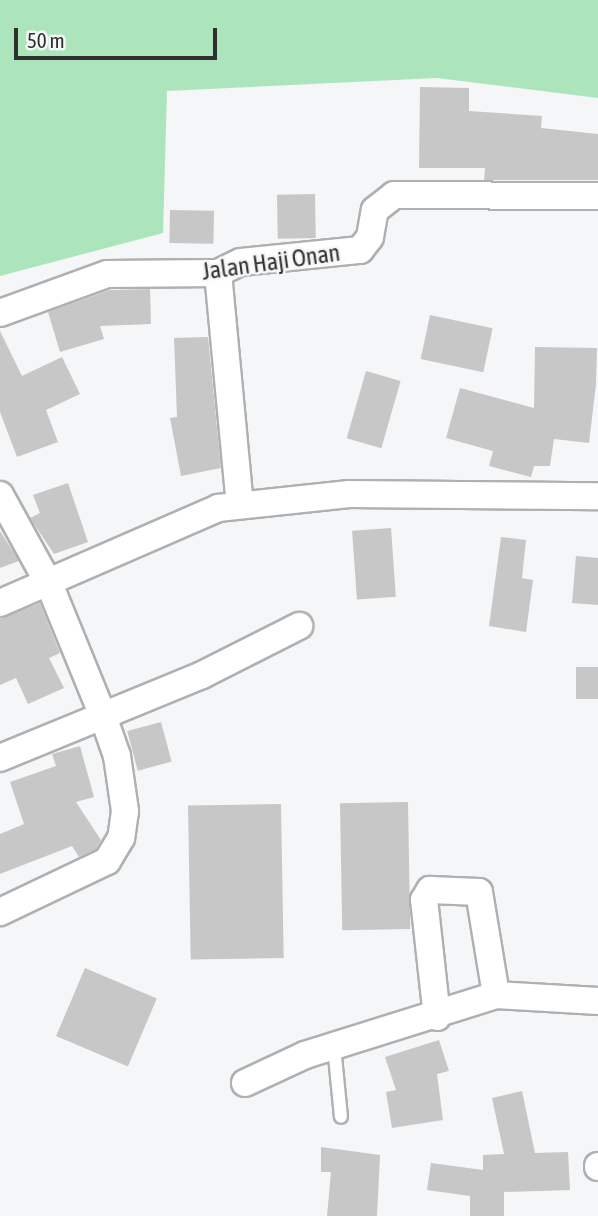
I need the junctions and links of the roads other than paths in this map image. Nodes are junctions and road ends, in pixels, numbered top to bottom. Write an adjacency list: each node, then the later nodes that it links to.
1 (598, 196): 2 (street, Jalan Haji Onan)
2 (219, 272): 3 (street, Jalan Haji Onan); 6 (street)
3 (0, 313)
4 (0, 495): 7 (street)
5 (598, 496): 6 (street)
6 (240, 504): 7 (street)
7 (50, 586): 8 (street); 10 (street)
8 (0, 603)
9 (299, 626): 10 (street)
10 (103, 716): 11 (street); 12 (street)
11 (0, 758)
12 (0, 912)
13 (496, 995): 14 (street); 15 (street); 15 (street)
14 (598, 1001)
15 (437, 1017): 16 (street)
16 (334, 1046): 17 (street); 18 (lane)
17 (245, 1083)
18 (341, 1117)

